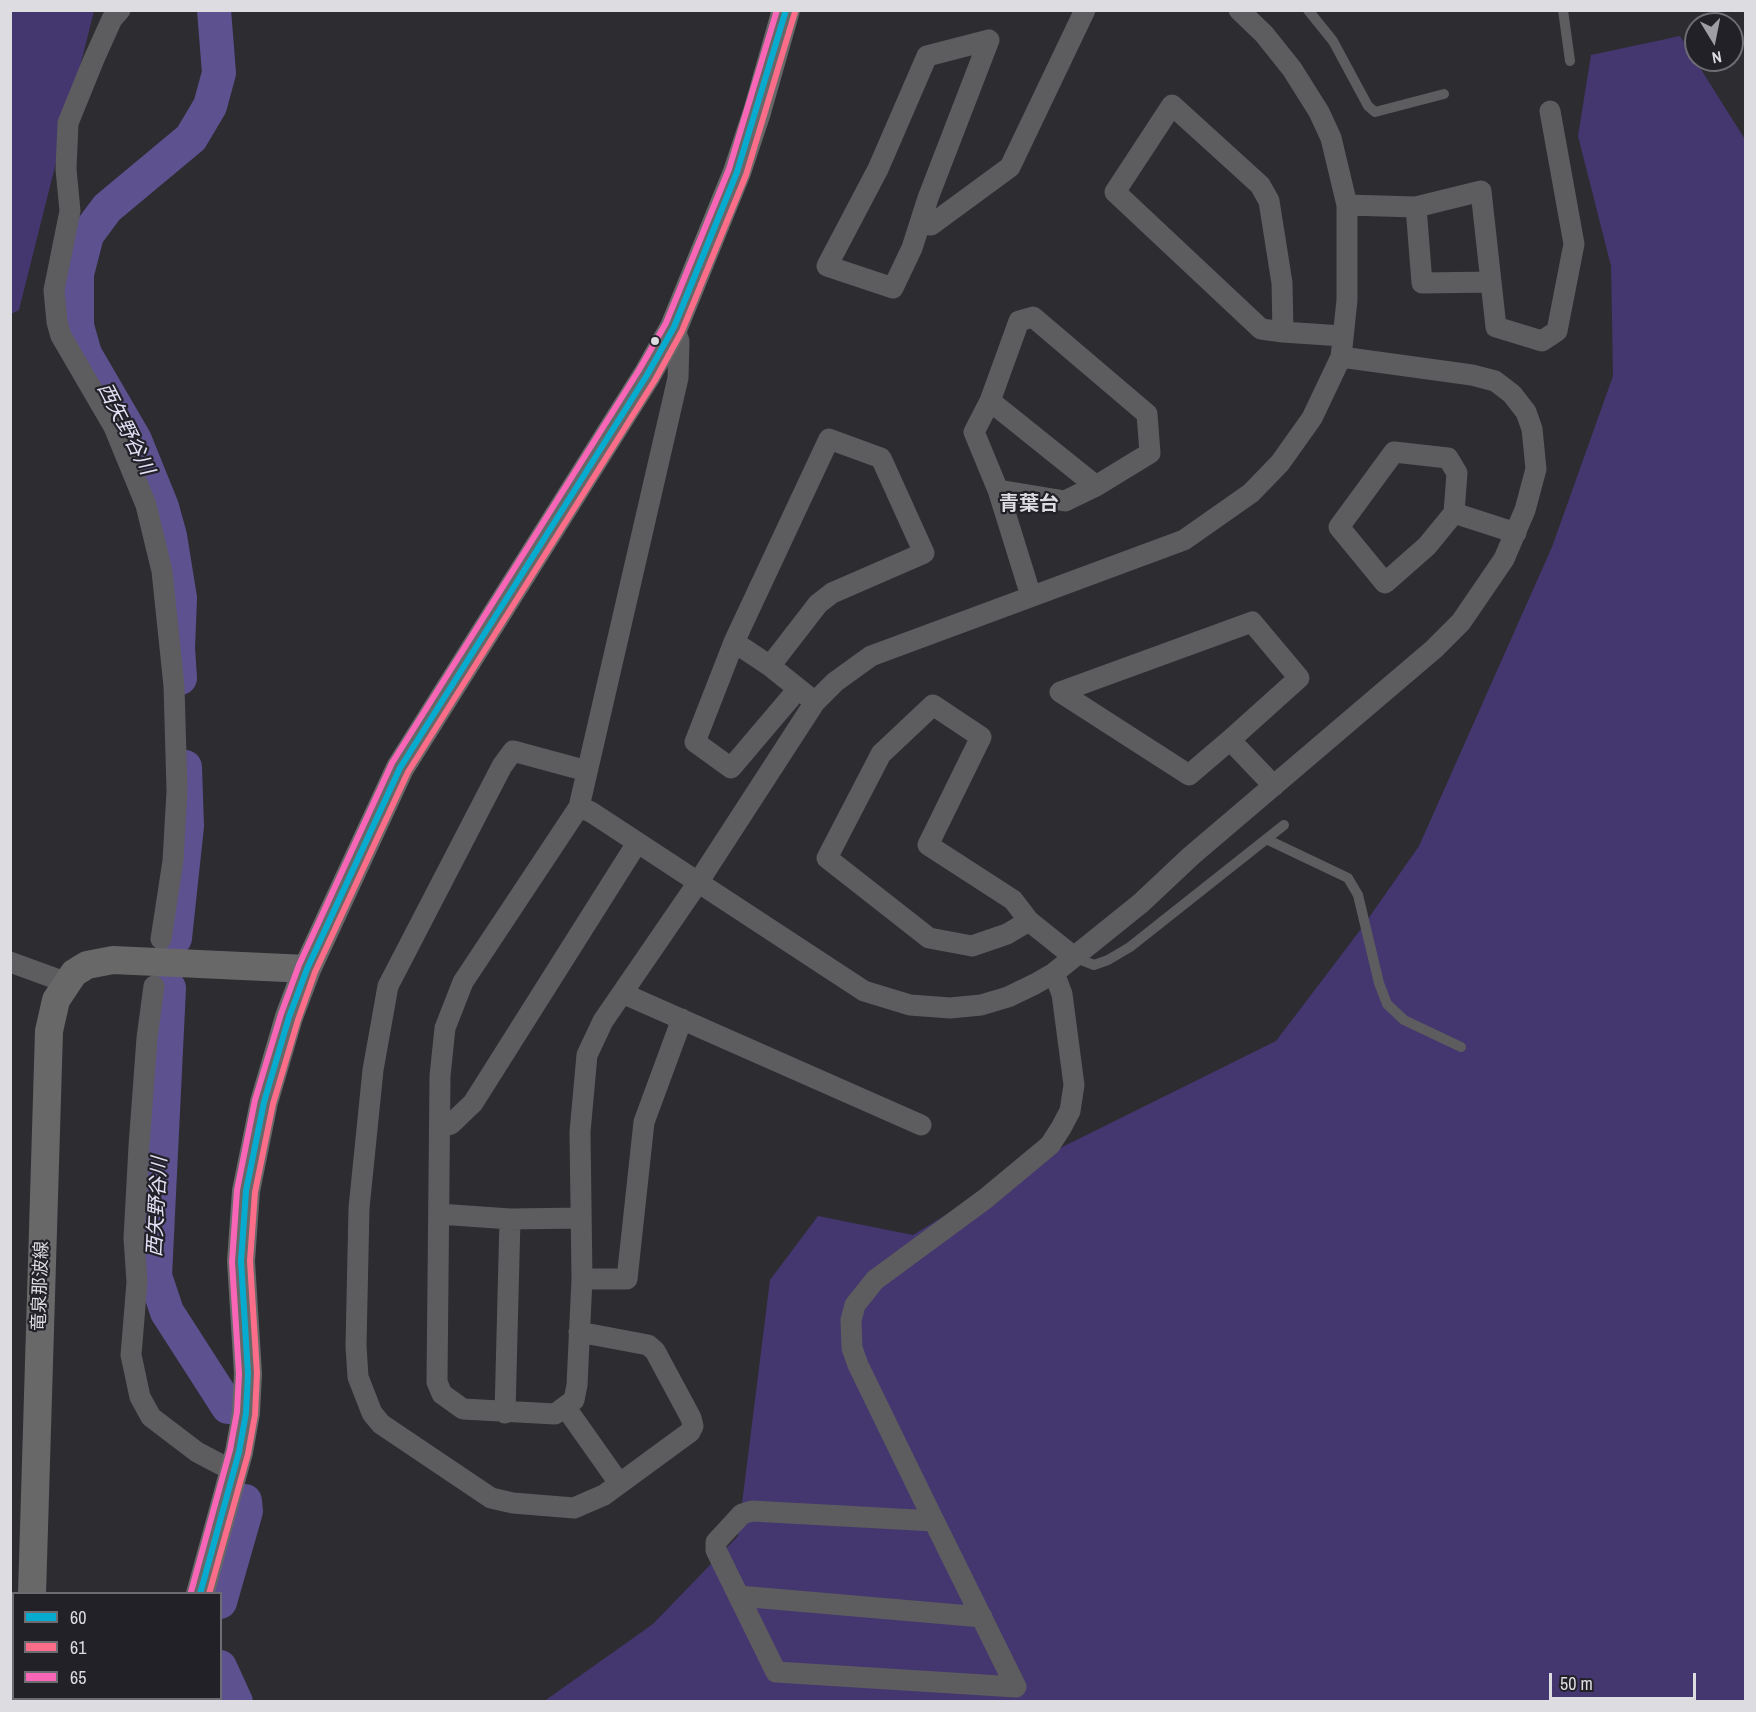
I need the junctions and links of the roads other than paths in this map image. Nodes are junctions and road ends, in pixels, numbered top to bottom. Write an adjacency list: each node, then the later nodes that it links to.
1 (120, 10): 35 (street)
2 (786, 10): 14 (street)
3 (1085, 10): 12 (street)
4 (1239, 10): 10 (street)
5 (1308, 10): 8 (lane)
6 (1563, 10): 7 (lane)
7 (1570, 62)
8 (1444, 94)
9 (1550, 111): 13 (street)
10 (1347, 205): 11 (street); 16 (street)
11 (1416, 207): 13 (street); 13 (street)
12 (922, 224): 12 (street)
13 (1491, 282)
14 (674, 327): 27 (street); 38 (street)
15 (1283, 332): 15 (street); 16 (street)
16 (1342, 346): 21 (street); 22 (street)
17 (990, 402): 18 (street); 18 (street); 19 (street)
18 (1096, 486): 19 (street)
19 (998, 490): 22 (street)
20 (1454, 513): 20 (street); 21 (street)
21 (1516, 533): 28 (street)
22 (1031, 596): 25 (street)
23 (734, 642): 24 (street); 24 (street); 25 (street)
24 (770, 666): 25 (street)
25 (807, 695): 33 (street)
26 (1230, 740): 26 (street); 28 (street)
27 (587, 771): 29 (street); 55 (street)
28 (1274, 786): 36 (street)
29 (579, 807): 32 (street); 46 (street)
30 (1284, 825): 31 (lane)
31 (1266, 839): 36 (lane); 44 (lane)
32 (638, 843): 33 (street); 46 (street)
33 (697, 884): 39 (street); 42 (street)
34 (1029, 921): 34 (street); 36 (street)
35 (161, 939)
36 (1074, 957): 39 (street)
37 (10, 962): 40 (street)
38 (307, 969): 40 (street); 54 (street)
39 (1054, 973): 56 (street)
40 (65, 982): 57 (street, 竜泉那波線)
41 (154, 986): 54 (street)
42 (622, 993): 43 (street); 48 (street)
43 (682, 1019): 45 (street); 50 (street)
44 (1461, 1047)
45 (921, 1125)
46 (440, 1127): 47 (street)
47 (439, 1214): 49 (street); 53 (street)
48 (581, 1218): 49 (street); 50 (street)
49 (510, 1219): 53 (street)
50 (582, 1280): 51 (street)
51 (579, 1332): 52 (street); 55 (street)
52 (566, 1408): 53 (street); 55 (street)
53 (505, 1413)
54 (233, 1470): 58 (street)
55 (619, 1483)
56 (934, 1521): 59 (street); 60 (street)
57 (32, 1592)
58 (200, 1592)
59 (739, 1596): 60 (street); 60 (street)
60 (982, 1617)

